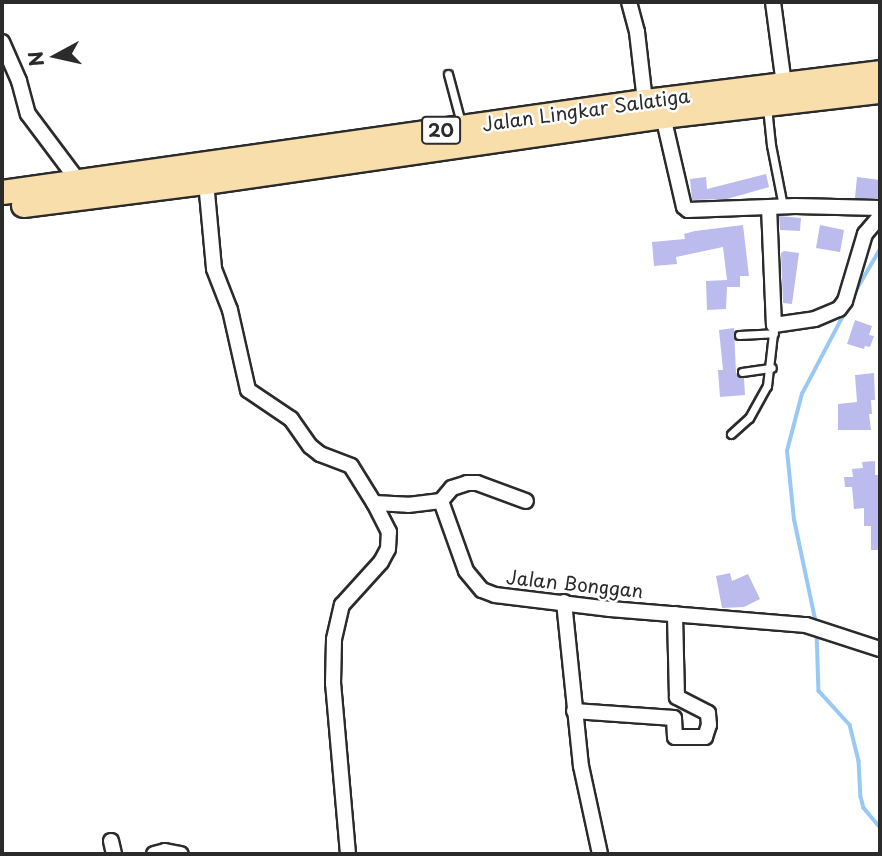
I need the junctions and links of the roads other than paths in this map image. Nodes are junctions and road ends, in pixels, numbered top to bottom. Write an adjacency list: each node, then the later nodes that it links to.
1 (629, 2): 8 (street)
2 (773, 2): 6 (street)
3 (2, 42): 12 (street)
4 (880, 72): 6 (highway, Jalan Lingkar Salatiga / 20)
5 (448, 74): 11 (lane)
6 (784, 84): 8 (highway, Jalan Lingkar Salatiga / 20)
7 (880, 91): 9 (highway, Jalan Lingkar Salatiga / 20)
8 (645, 101): 11 (highway, Jalan Lingkar Salatiga / 20)
9 (766, 104): 10 (highway, Jalan Lingkar Salatiga / 20); 16 (lane)
10 (663, 116): 14 (highway, Jalan Lingkar Salatiga / 20); 16 (street)
11 (462, 127): 13 (highway, Jalan Lingkar Salatiga / 20)
12 (79, 182): 13 (highway, Jalan Lingkar Salatiga / 20); 15 (highway, Jalan Lingkar Salatiga / 20)
13 (140, 182): 14 (highway, Jalan Lingkar Salatiga / 20); 17 (highway, Jalan Lingkar Salatiga / 20)
14 (206, 183): 27 (street)
15 (2, 192)
16 (776, 207): 18 (street); 20 (street)
17 (2, 208)
18 (880, 208)
19 (880, 216): 20 (street)
20 (774, 329): 21 (lane); 22 (lane)
21 (739, 335)
22 (772, 368): 23 (lane); 24 (lane)
23 (742, 372)
24 (731, 433)
25 (441, 501): 26 (street); 27 (street); 28 (street, Jalan Bonggan)
26 (526, 501)
27 (374, 503): 36 (street)
28 (564, 603): 29 (street, Jalan Bonggan); 32 (street)
29 (675, 614): 30 (street, Jalan Bonggan); 31 (street)
30 (880, 649)
31 (677, 696): 33 (street); 33 (street)
32 (575, 711): 33 (street); 37 (street)
33 (674, 718)
34 (154, 854): 35 (street)
35 (181, 854)
36 (348, 854)
37 (600, 854)

